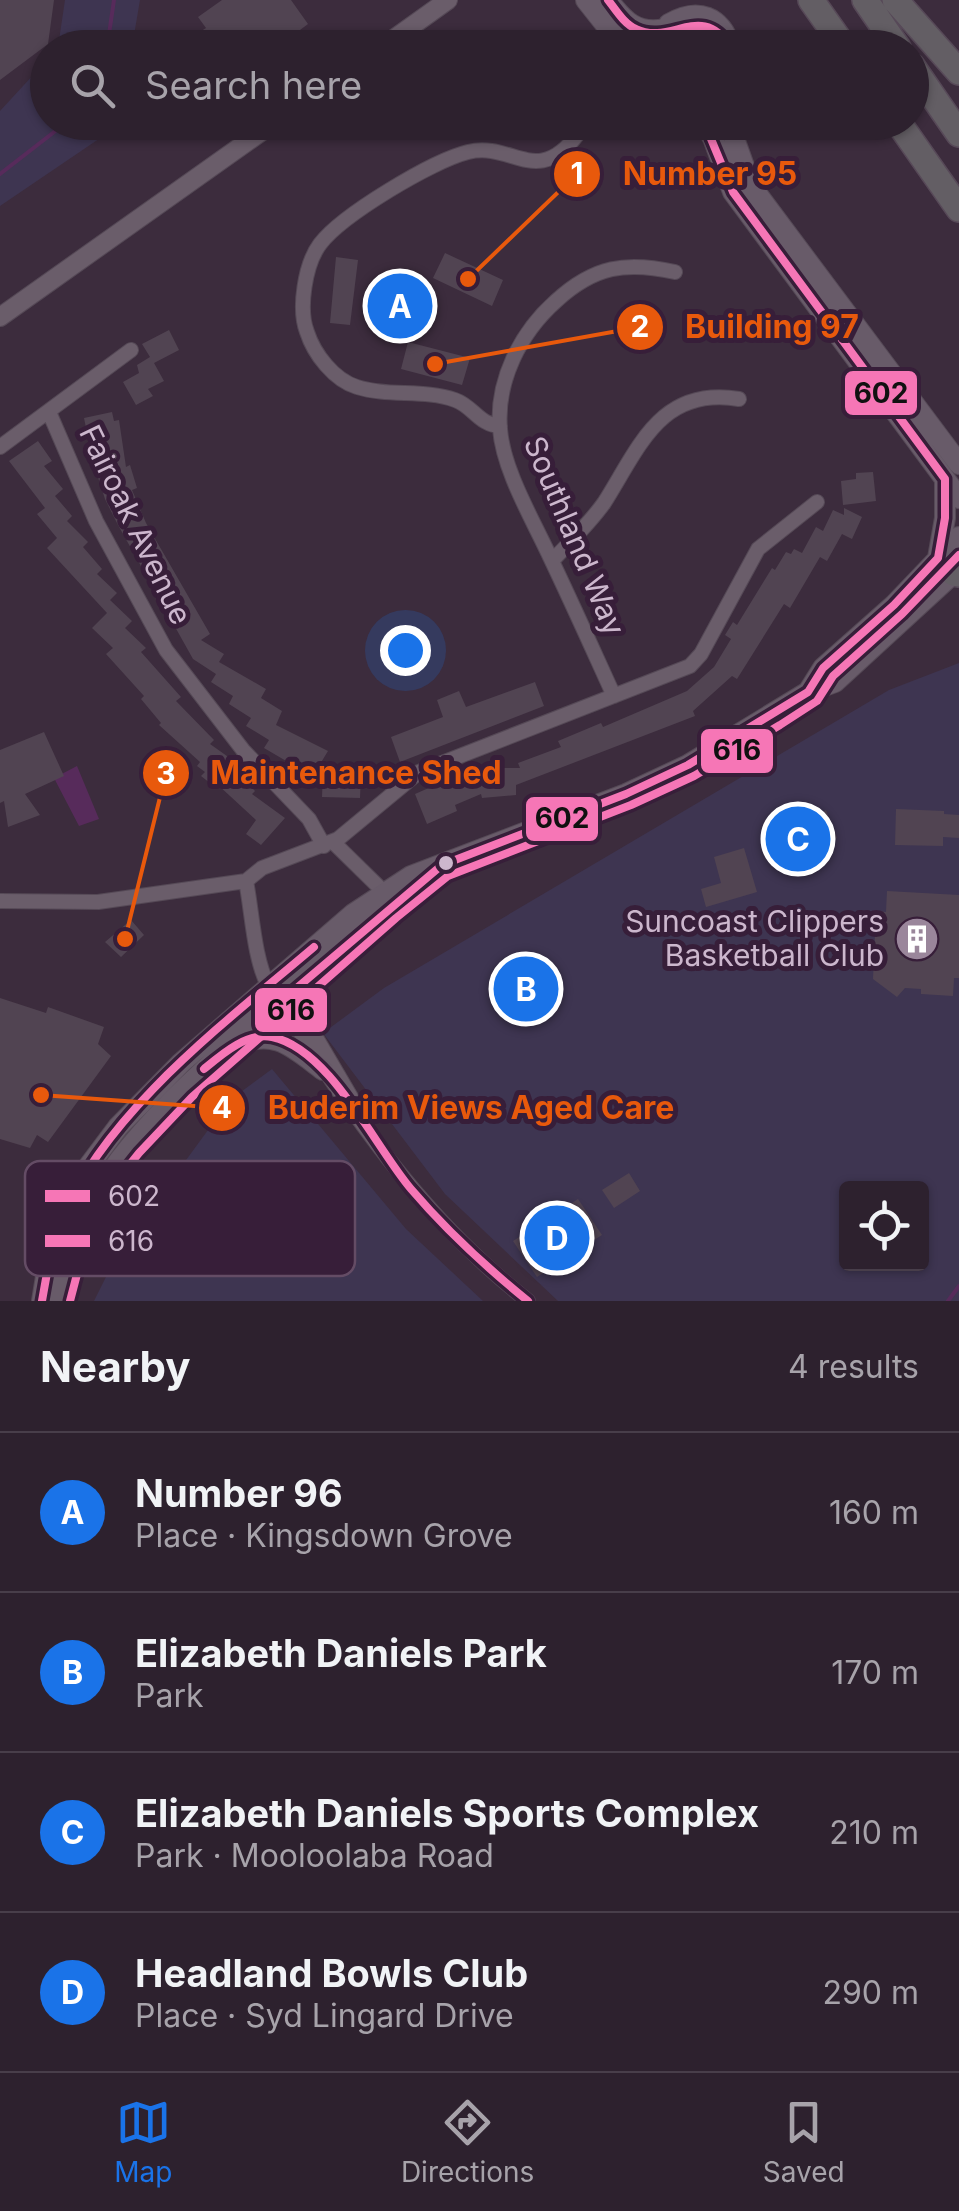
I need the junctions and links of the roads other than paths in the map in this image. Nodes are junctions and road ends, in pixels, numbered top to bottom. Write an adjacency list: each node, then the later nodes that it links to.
1 (448, 0): 10 (street)
2 (586, 0): 11 (main road)
3 (608, 0): 12 (main road)
4 (712, 0): 9 (main road)
5 (811, 0): 14 (highway)
6 (865, 0): 15 (highway)
7 (895, 0): 16 (highway)
8 (672, 24): 9 (main road)
9 (721, 24): 13 (main road)
10 (406, 30)
11 (610, 30)
12 (642, 30)
13 (724, 30)
14 (832, 30)
15 (886, 30)
16 (922, 30)
17 (929, 38): 18 (highway)
18 (959, 72)
19 (929, 91): 20 (highway)
20 (959, 134)
21 (250, 140): 28 (street)
22 (574, 140): 32 (street)
23 (714, 140): 34 (main road)
24 (736, 140): 34 (main road)
25 (911, 140): 26 (highway)
26 (959, 209)
27 (675, 272): 32 (street, Southland Way)
28 (0, 318)
29 (131, 350): 31 (street)
30 (738, 399): 38 (street)
31 (50, 412): 33 (street); 41 (street, Fairoak Avenue)
32 (500, 426): 38 (street, Southland Way)
33 (0, 447)
34 (955, 466): 35 (main road); 39 (main road)
35 (959, 498)
36 (817, 502): 40 (street)
37 (959, 537): 39 (main road)
38 (552, 560): 40 (street, Southland Way)
39 (953, 568): 42 (main road)
40 (614, 696): 41 (street)
41 (328, 844): 43 (street); 44 (street, Fairoak Avenue)
42 (442, 865): 44 (main road); 46 (main road)
43 (246, 881): 45 (street); 46 (street)
44 (384, 892): 46 (main road)
45 (0, 900)
46 (276, 985): 47 (main road); 48 (street); 49 (street); 50 (main road)
47 (214, 1061): 48 (main road); 51 (main road)
48 (323, 1070): 49 (street)
49 (358, 1116): 56 (street)
50 (91, 1161)
51 (118, 1161)
52 (45, 1276): 54 (main road)
53 (64, 1276): 55 (main road)
54 (42, 1301)
55 (57, 1301)
56 (528, 1301)

